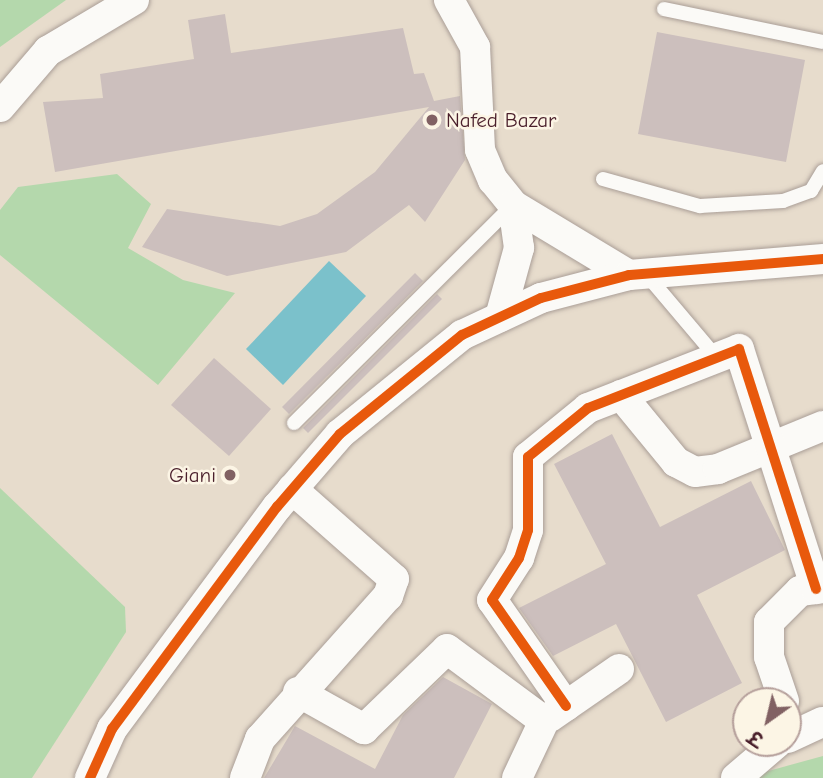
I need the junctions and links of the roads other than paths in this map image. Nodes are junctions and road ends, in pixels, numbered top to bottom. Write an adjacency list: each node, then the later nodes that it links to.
1 (134, 0): 5 (street)
2 (449, 0): 8 (street)
3 (664, 9): 4 (lane)
4 (823, 42)
5 (0, 107)
6 (823, 171): 7 (lane)
7 (603, 179)
8 (513, 205): 10 (street); 11 (street); 14 (lane)
9 (823, 260): 10 (street)
10 (638, 274): 11 (street); 12 (lane)
11 (500, 317): 17 (street)
12 (717, 358): 13 (street); 16 (street)
13 (621, 395): 16 (street); 22 (street)
14 (294, 423)
15 (823, 426): 16 (street)
16 (769, 444): 18 (street)
17 (292, 489): 21 (street); 24 (street)
18 (819, 588): 20 (street)
19 (619, 669): 22 (street)
20 (779, 687)
21 (298, 692): 22 (street); 25 (street)
22 (555, 713): 26 (street)
23 (762, 757): 27 (street)
24 (90, 778)
25 (245, 778)
26 (517, 778)
27 (737, 778)

